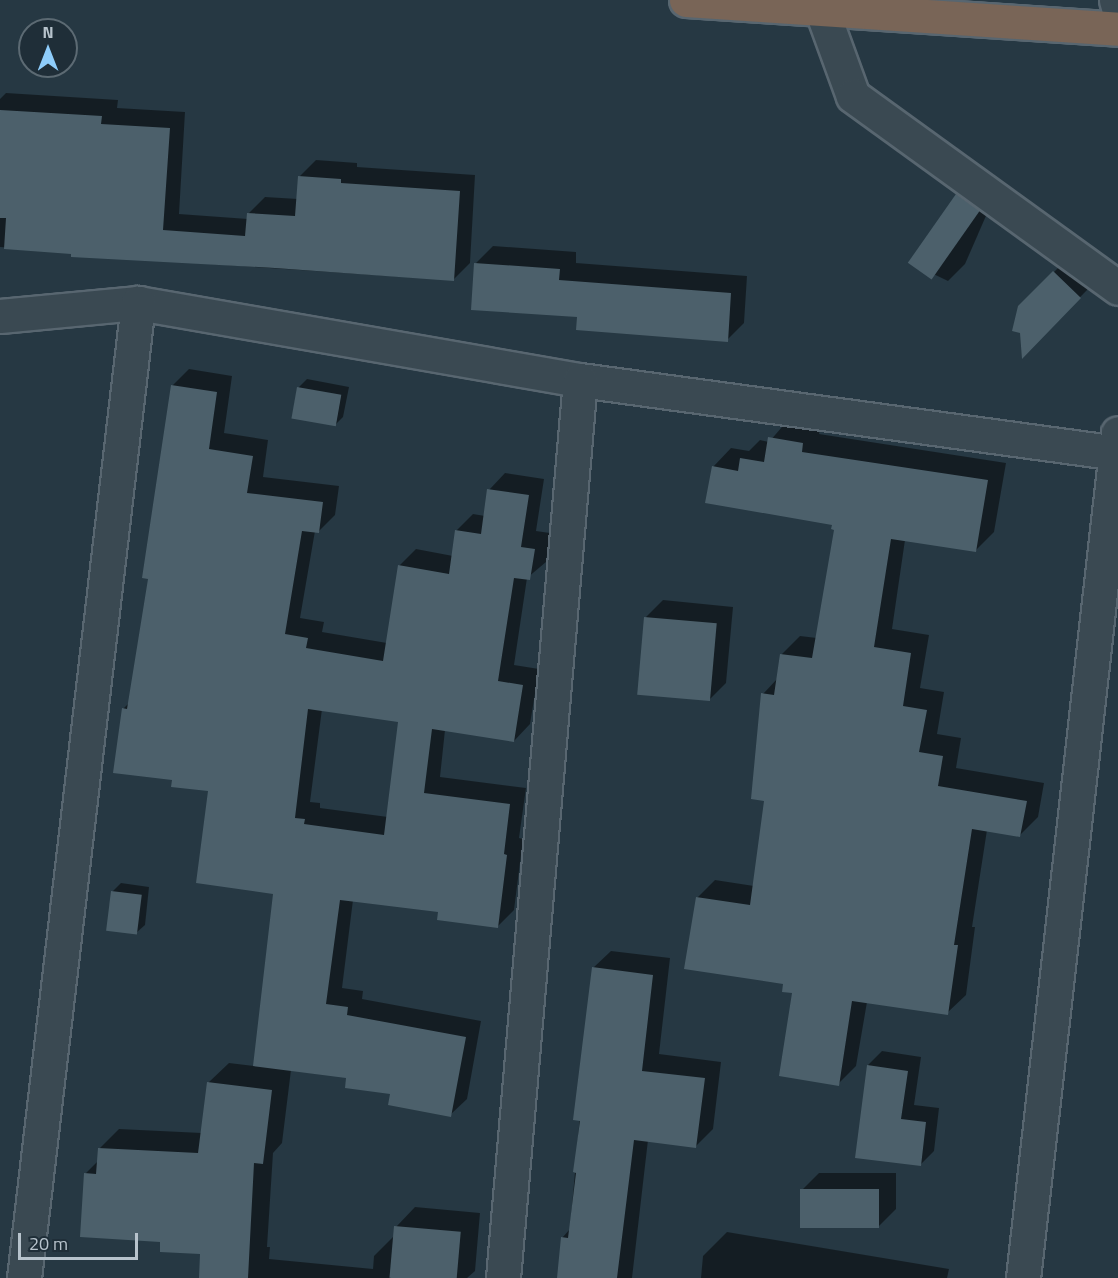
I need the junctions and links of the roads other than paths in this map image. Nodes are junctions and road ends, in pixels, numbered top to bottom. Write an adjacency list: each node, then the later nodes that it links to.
1 (693, 0): 3 (highway)
2 (1116, 0): 4 (street)
3 (821, 5): 5 (highway); 6 (street)
4 (1118, 8)
5 (1118, 29)
6 (1118, 288)
7 (138, 303): 8 (street); 9 (street); 11 (street)
8 (0, 316)
9 (580, 380): 10 (street); 12 (street)
10 (1117, 446): 13 (street)
11 (24, 1278)
12 (503, 1278)
13 (1023, 1278)

